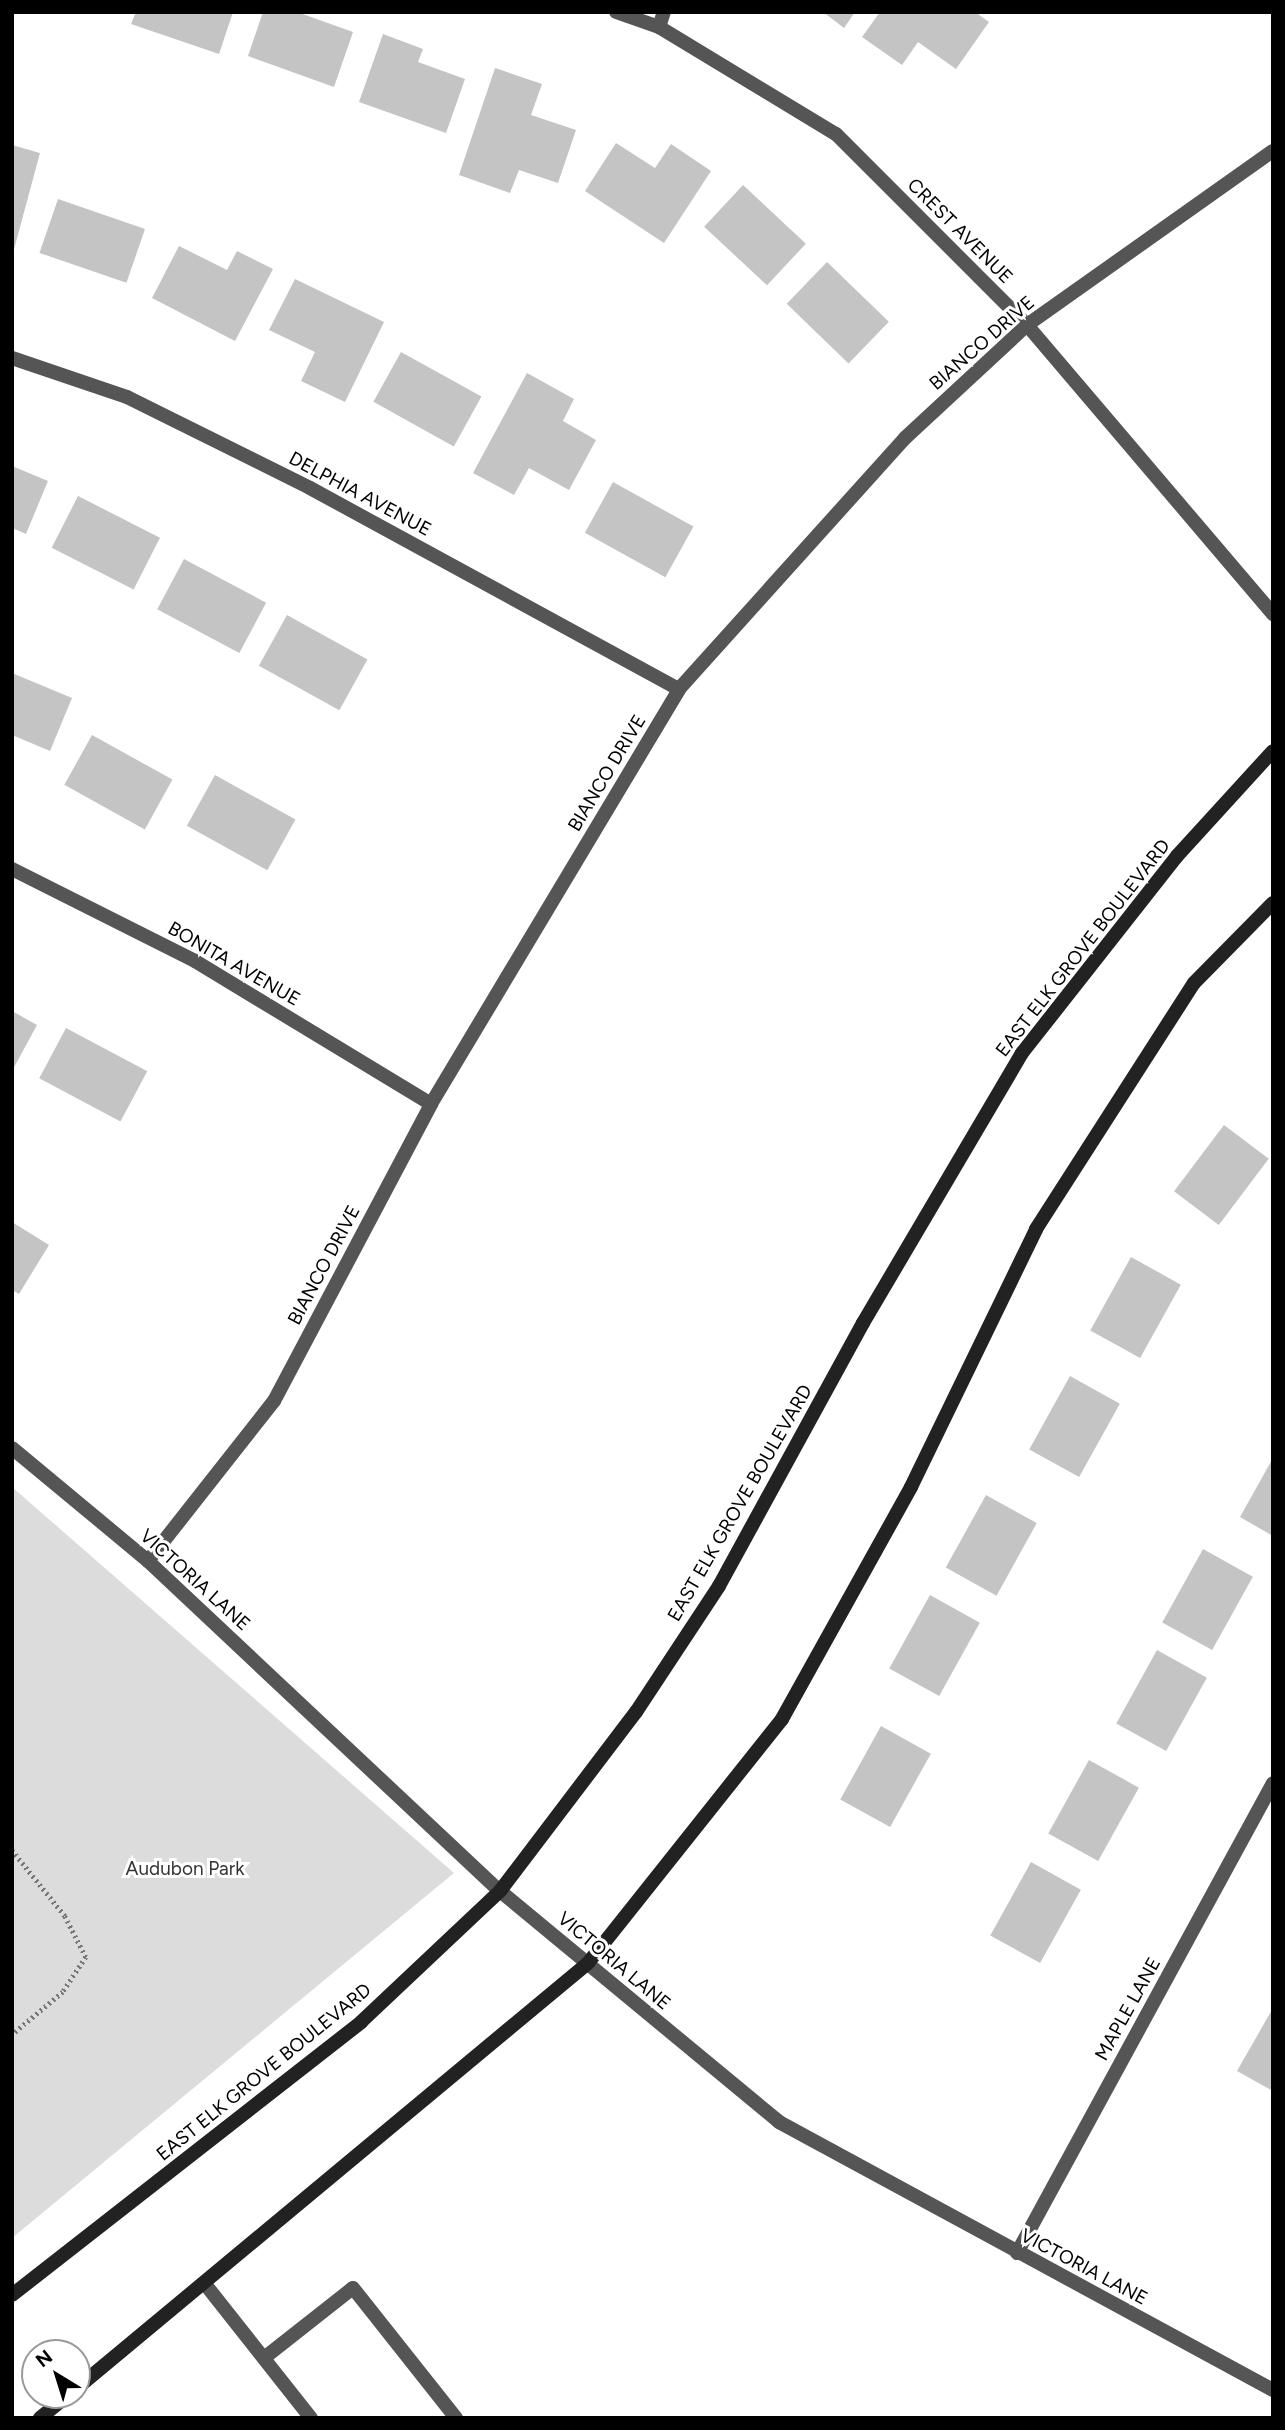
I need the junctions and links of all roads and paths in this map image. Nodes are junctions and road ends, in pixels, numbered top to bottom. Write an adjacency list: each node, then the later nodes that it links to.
1 (616, 12): 3 (street, CREST AVENUE)
2 (664, 12): 3 (street)
3 (659, 27): 5 (street, CREST AVENUE)
4 (1273, 151): 5 (street, BIANCO DRIVE)
5 (1027, 325): 7 (street, CREST AVENUE); 8 (street, BIANCO DRIVE)
6 (12, 358): 8 (street, DELPHIA AVENUE)
7 (1273, 614)
8 (679, 690): 12 (street, BIANCO DRIVE)
9 (1273, 751): 17 (street, EAST ELK GROVE BOULEVARD)
10 (12, 869): 12 (street, BONITA AVENUE)
11 (1273, 903): 18 (street)
12 (431, 1104): 14 (street, BIANCO DRIVE)
13 (12, 1448): 14 (street, VICTORIA LANE)
14 (148, 1561): 17 (street, VICTORIA LANE)
15 (1273, 1783): 20 (street, MAPLE LANE)
16 (12, 1850): 19 (path)
17 (500, 1891): 18 (street, VICTORIA LANE); 22 (street, EAST ELK GROVE BOULEVARD)
18 (588, 1963): 20 (street, VICTORIA LANE); 21 (street)
19 (12, 2035)
20 (1017, 2253): 25 (street, VICTORIA LANE)
21 (205, 2284): 23 (street); 24 (street)
22 (12, 2295)
23 (264, 2358): 26 (street); 27 (street)
24 (91, 2377)
25 (1273, 2390)
26 (311, 2418)
27 (456, 2418)

